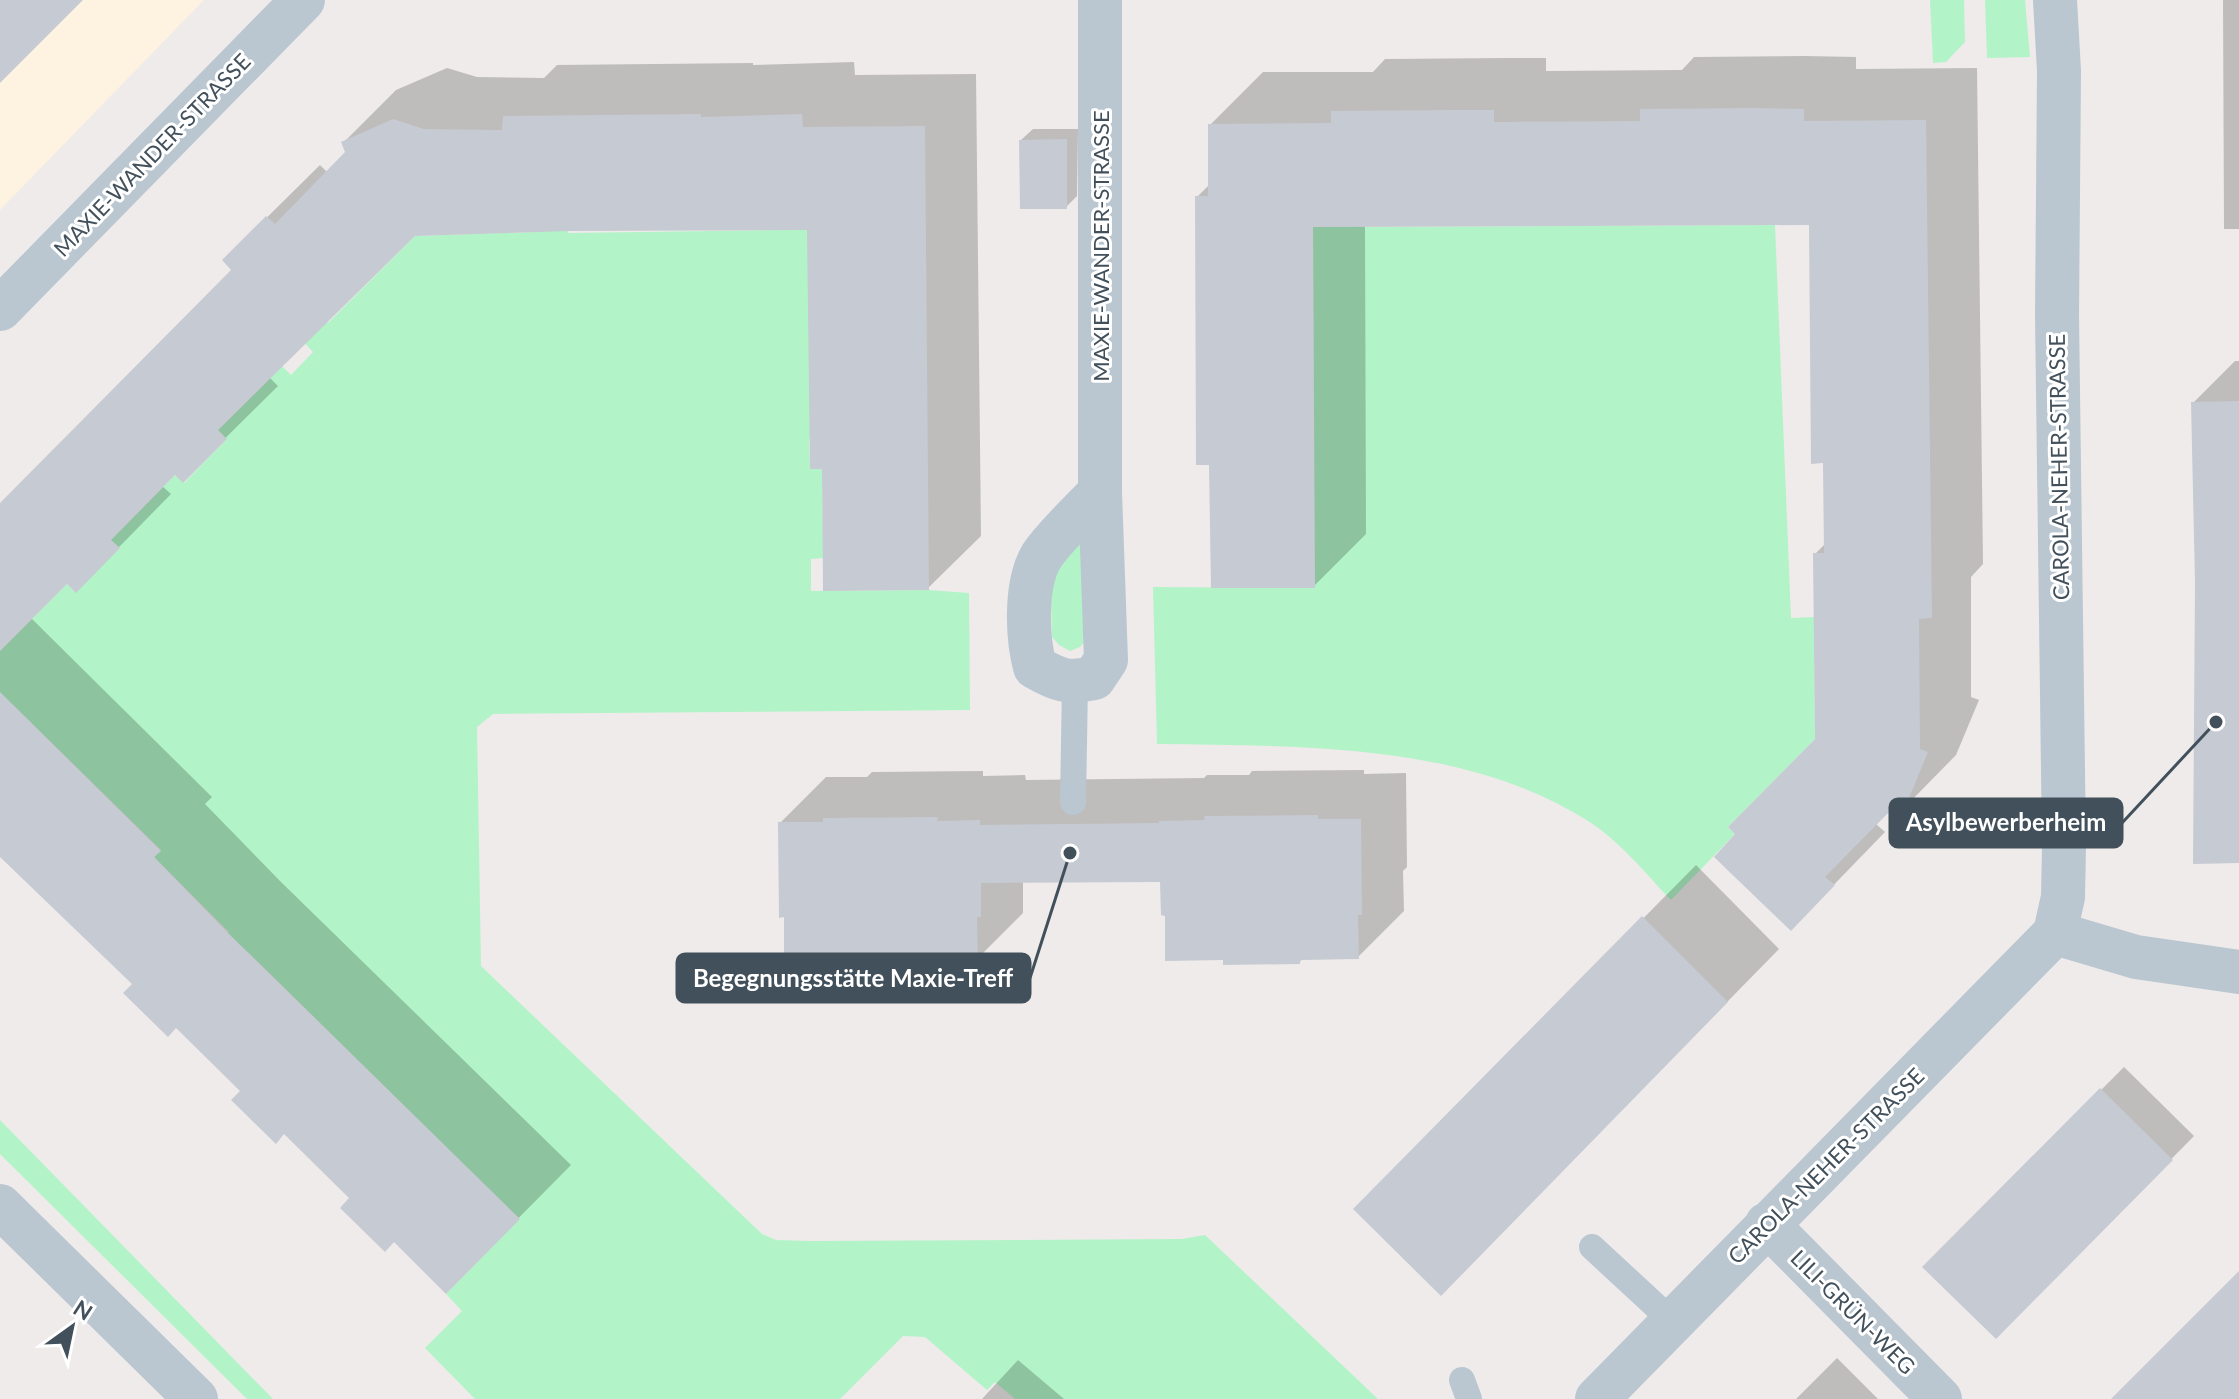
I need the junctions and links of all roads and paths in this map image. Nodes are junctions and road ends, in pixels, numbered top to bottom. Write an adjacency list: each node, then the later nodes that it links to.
1 (303, 0): 4 (street, MAXIE-WANDER-STRASSE)
2 (1100, 0): 5 (street, MAXIE-WANDER-STRASSE)
3 (2055, 0): 8 (street, CAROLA-NEHER-STRASSE)
4 (0, 309)
5 (1100, 492): 6 (street, MAXIE-WANDER-STRASSE); 6 (street)
6 (1075, 683): 7 (lane)
7 (1073, 802)
8 (2055, 933): 9 (street); 11 (street, CAROLA-NEHER-STRASSE)
9 (2239, 972)
10 (0, 1206): 14 (street)
11 (1767, 1224): 13 (street, CAROLA-NEHER-STRASSE); 16 (street, LILI-GRÜN-WEG)
12 (1592, 1247): 13 (lane)
13 (1672, 1321): 15 (street, CAROLA-NEHER-STRASSE)
14 (196, 1399)
15 (1597, 1399)
16 (1940, 1399)

